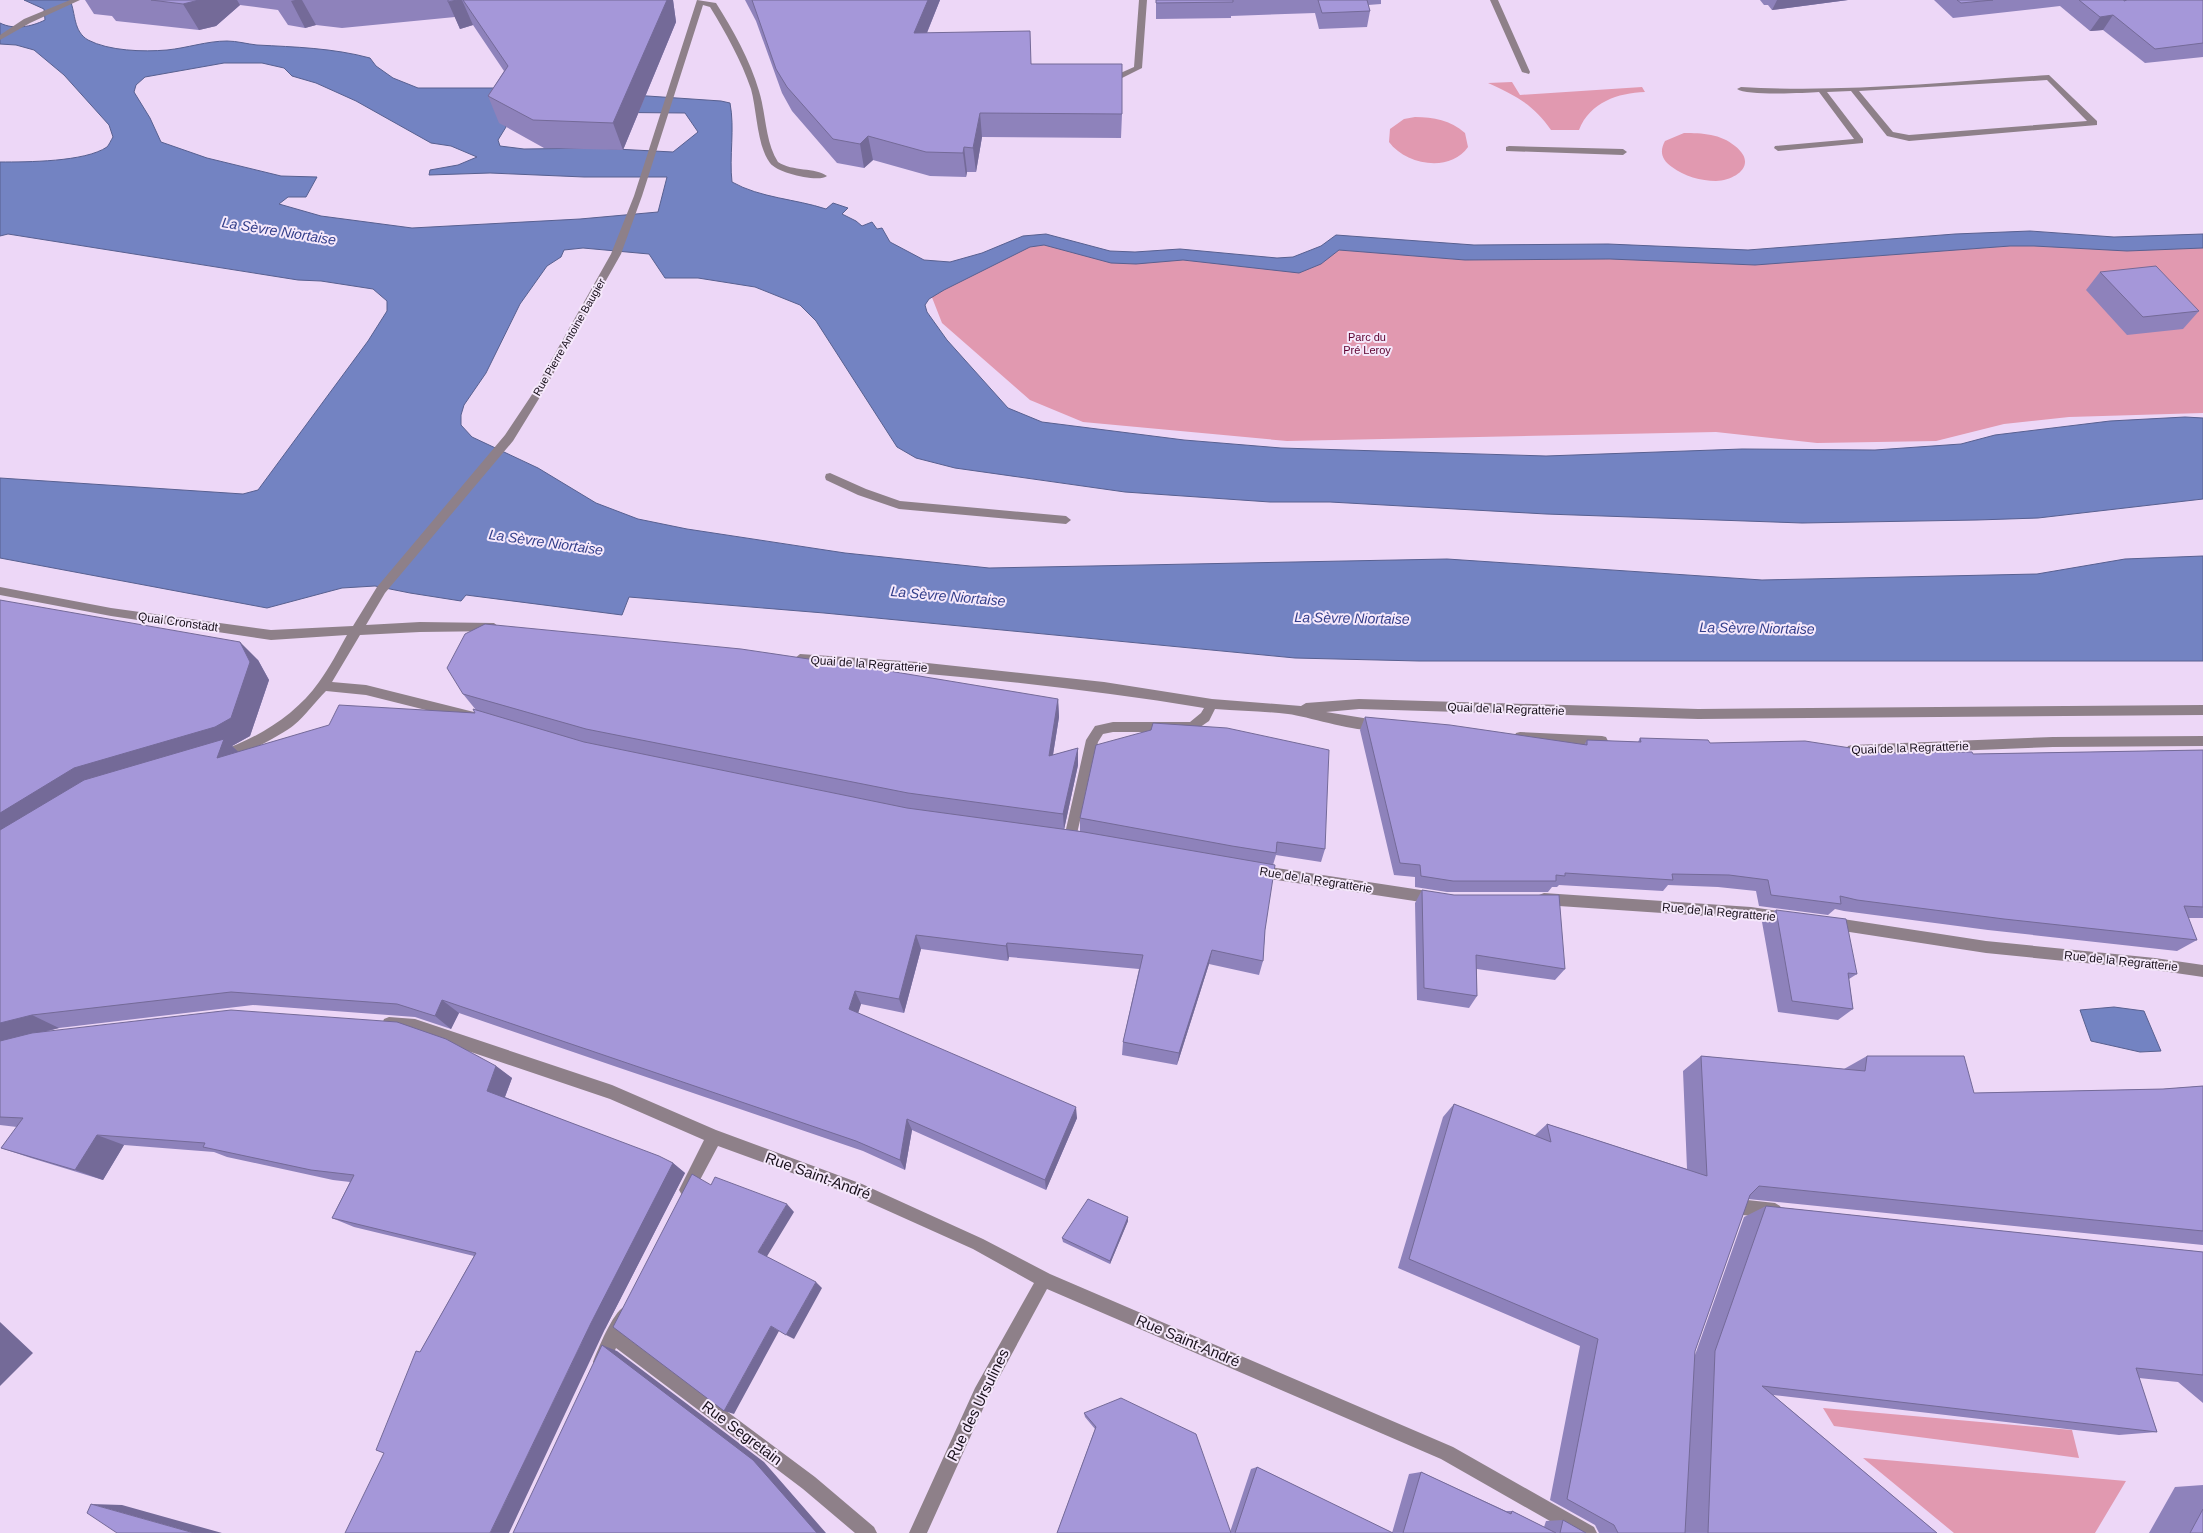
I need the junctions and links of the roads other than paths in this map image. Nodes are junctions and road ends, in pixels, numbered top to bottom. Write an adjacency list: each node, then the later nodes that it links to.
1 (76, 0): 5 (street)
2 (1143, 0): 7 (street)
3 (1494, 0): 6 (street)
4 (701, 1): 14 (street); 19 (street, Rue Pierre Antoine Baugier)
5 (0, 38)
6 (1526, 72)
7 (1098, 77)
8 (1741, 89): 10 (street)
9 (1853, 89): 9 (street); 10 (street)
10 (1821, 90): 11 (street)
11 (1778, 148)
12 (1509, 149): 13 (street)
13 (1623, 152)
14 (823, 176)
15 (830, 477): 16 (street)
16 (1066, 520)
17 (0, 590): 19 (street, Quai Cronstadt)
18 (507, 629): 19 (street)
19 (357, 632): 21 (street, Rue Pierre Antoine Baugier)
20 (784, 658): 22 (street, Quai de la Regratterie)
21 (323, 686): 25 (street); 31 (street, Rue Pierre Antoine Baugier)
22 (1212, 704): 23 (street, Quai de la Regratterie); 32 (street)
23 (1289, 709): 24 (street, Quai de la Regratterie); 26 (street, Quai de la Regratterie)
24 (2203, 710)
25 (485, 720)
26 (1395, 726)
27 (1508, 736): 29 (street)
28 (2203, 741): 30 (street, Quai de la Regratterie)
29 (1612, 742)
30 (1842, 749)
31 (211, 759)
32 (1085, 840)
33 (1239, 869): 35 (street, Rue de la Regratterie)
34 (1535, 899): 36 (street, Rue de la Regratterie)
35 (1447, 900)
36 (1799, 919)
37 (1819, 922): 38 (street, Rue de la Regratterie)
38 (2203, 971)
39 (377, 1023): 40 (street, Rue Saint-André)
40 (714, 1137): 41 (street); 44 (street, Rue Saint-André)
41 (682, 1200)
42 (1786, 1212): 43 (street)
43 (1728, 1235)
44 (1044, 1280): 49 (street, Rue des Ursulines); 50 (street, Rue Saint-André)
45 (630, 1302): 46 (street)
46 (613, 1336): 47 (street); 48 (street, Rue Segretain)
47 (596, 1372)
48 (868, 1533)
49 (918, 1533)
50 (1588, 1533)

